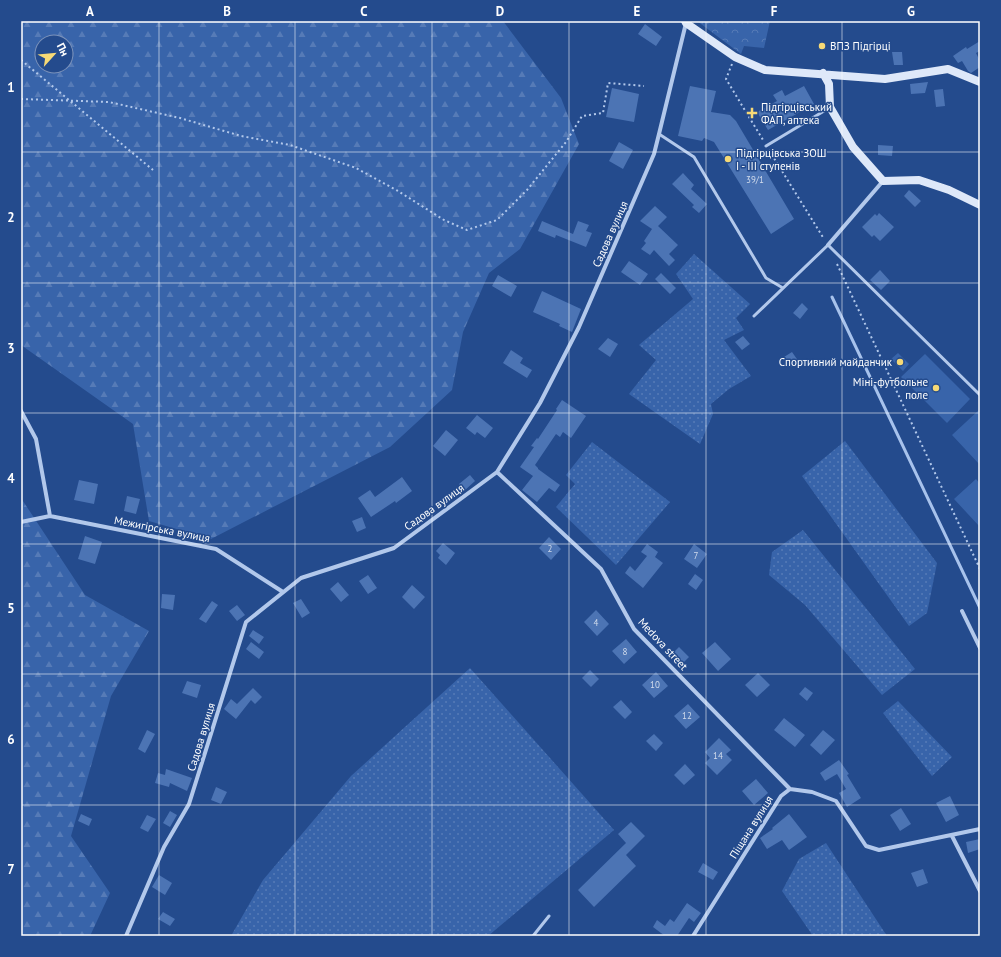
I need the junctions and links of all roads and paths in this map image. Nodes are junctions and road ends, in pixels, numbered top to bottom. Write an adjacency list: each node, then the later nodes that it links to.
1 (686, 22): 2 (street); 10 (street, Садова вулиця)
2 (735, 57): 4 (street); 11 (path)
3 (21, 60): 8 (path)
4 (824, 74): 5 (street); 9 (street)
5 (980, 82)
6 (644, 86): 8 (path)
7 (21, 99): 8 (path)
8 (70, 101): 12 (path)
9 (830, 107): 11 (lane); 13 (street)
10 (659, 134): 17 (lane); 21 (street, Садова вулиця)
11 (766, 146): 15 (path)
12 (154, 170)
13 (882, 181): 14 (street); 15 (street)
14 (980, 206)
15 (828, 245): 17 (lane); 19 (lane)
16 (835, 260): 24 (path)
17 (783, 288): 18 (lane)
18 (754, 316)
19 (980, 395)
20 (21, 411): 22 (street)
21 (497, 472): 25 (street, Садова вулиця); 28 (street, Medova street)
22 (50, 516): 23 (street, Межигірська вулиця); 25 (street, Межигірська вулиця)
23 (21, 522)
24 (980, 569)
25 (283, 592): 33 (street, Садова вулиця)
26 (962, 611): 27 (street)
27 (980, 648)
28 (790, 788): 30 (street); 35 (street, Піщана вулиця)
29 (980, 829): 30 (street)
30 (952, 836): 31 (street)
31 (980, 891)
32 (549, 916): 34 (lane)
33 (126, 936)
34 (533, 936)
35 (693, 936)

